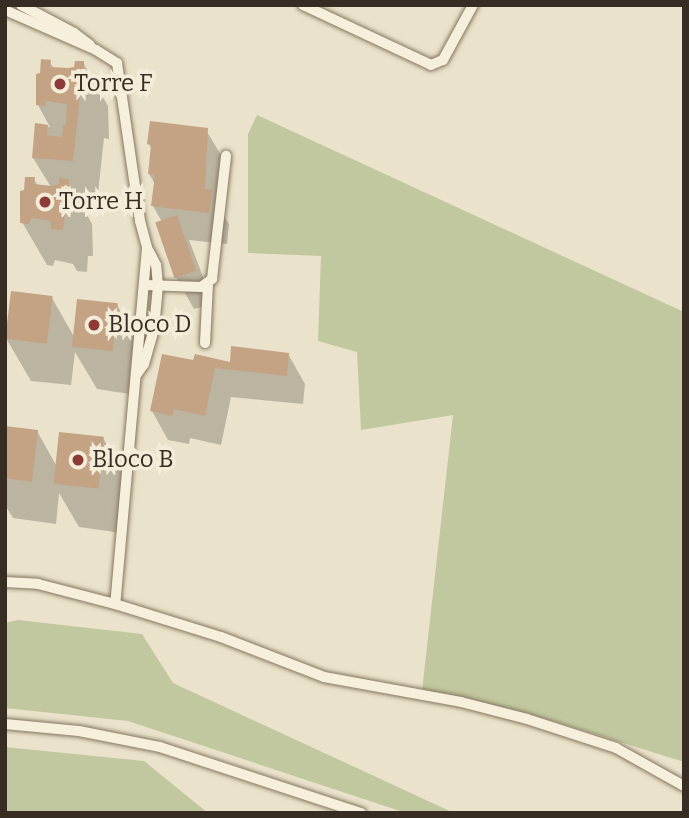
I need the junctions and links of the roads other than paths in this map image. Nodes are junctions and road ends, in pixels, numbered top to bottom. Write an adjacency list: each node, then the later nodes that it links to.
1 (21, 5): 5 (street)
2 (303, 5): 3 (street)
3 (473, 5)
4 (5, 10): 6 (street)
5 (34, 12): 6 (street); 7 (street)
6 (32, 24): 7 (street)
7 (96, 50): 9 (street)
8 (226, 156): 10 (street)
9 (148, 248): 11 (street); 12 (street)
10 (208, 284): 12 (street); 15 (street)
11 (146, 285): 12 (street); 13 (street)
12 (158, 286): 14 (street)
13 (141, 326): 14 (street); 16 (street)
14 (154, 328): 16 (street)
15 (205, 344)
16 (135, 378): 18 (street)
17 (5, 582): 18 (street)
18 (115, 604): 20 (street)
19 (5, 724): 21 (street)
20 (684, 786)
21 (361, 813)

